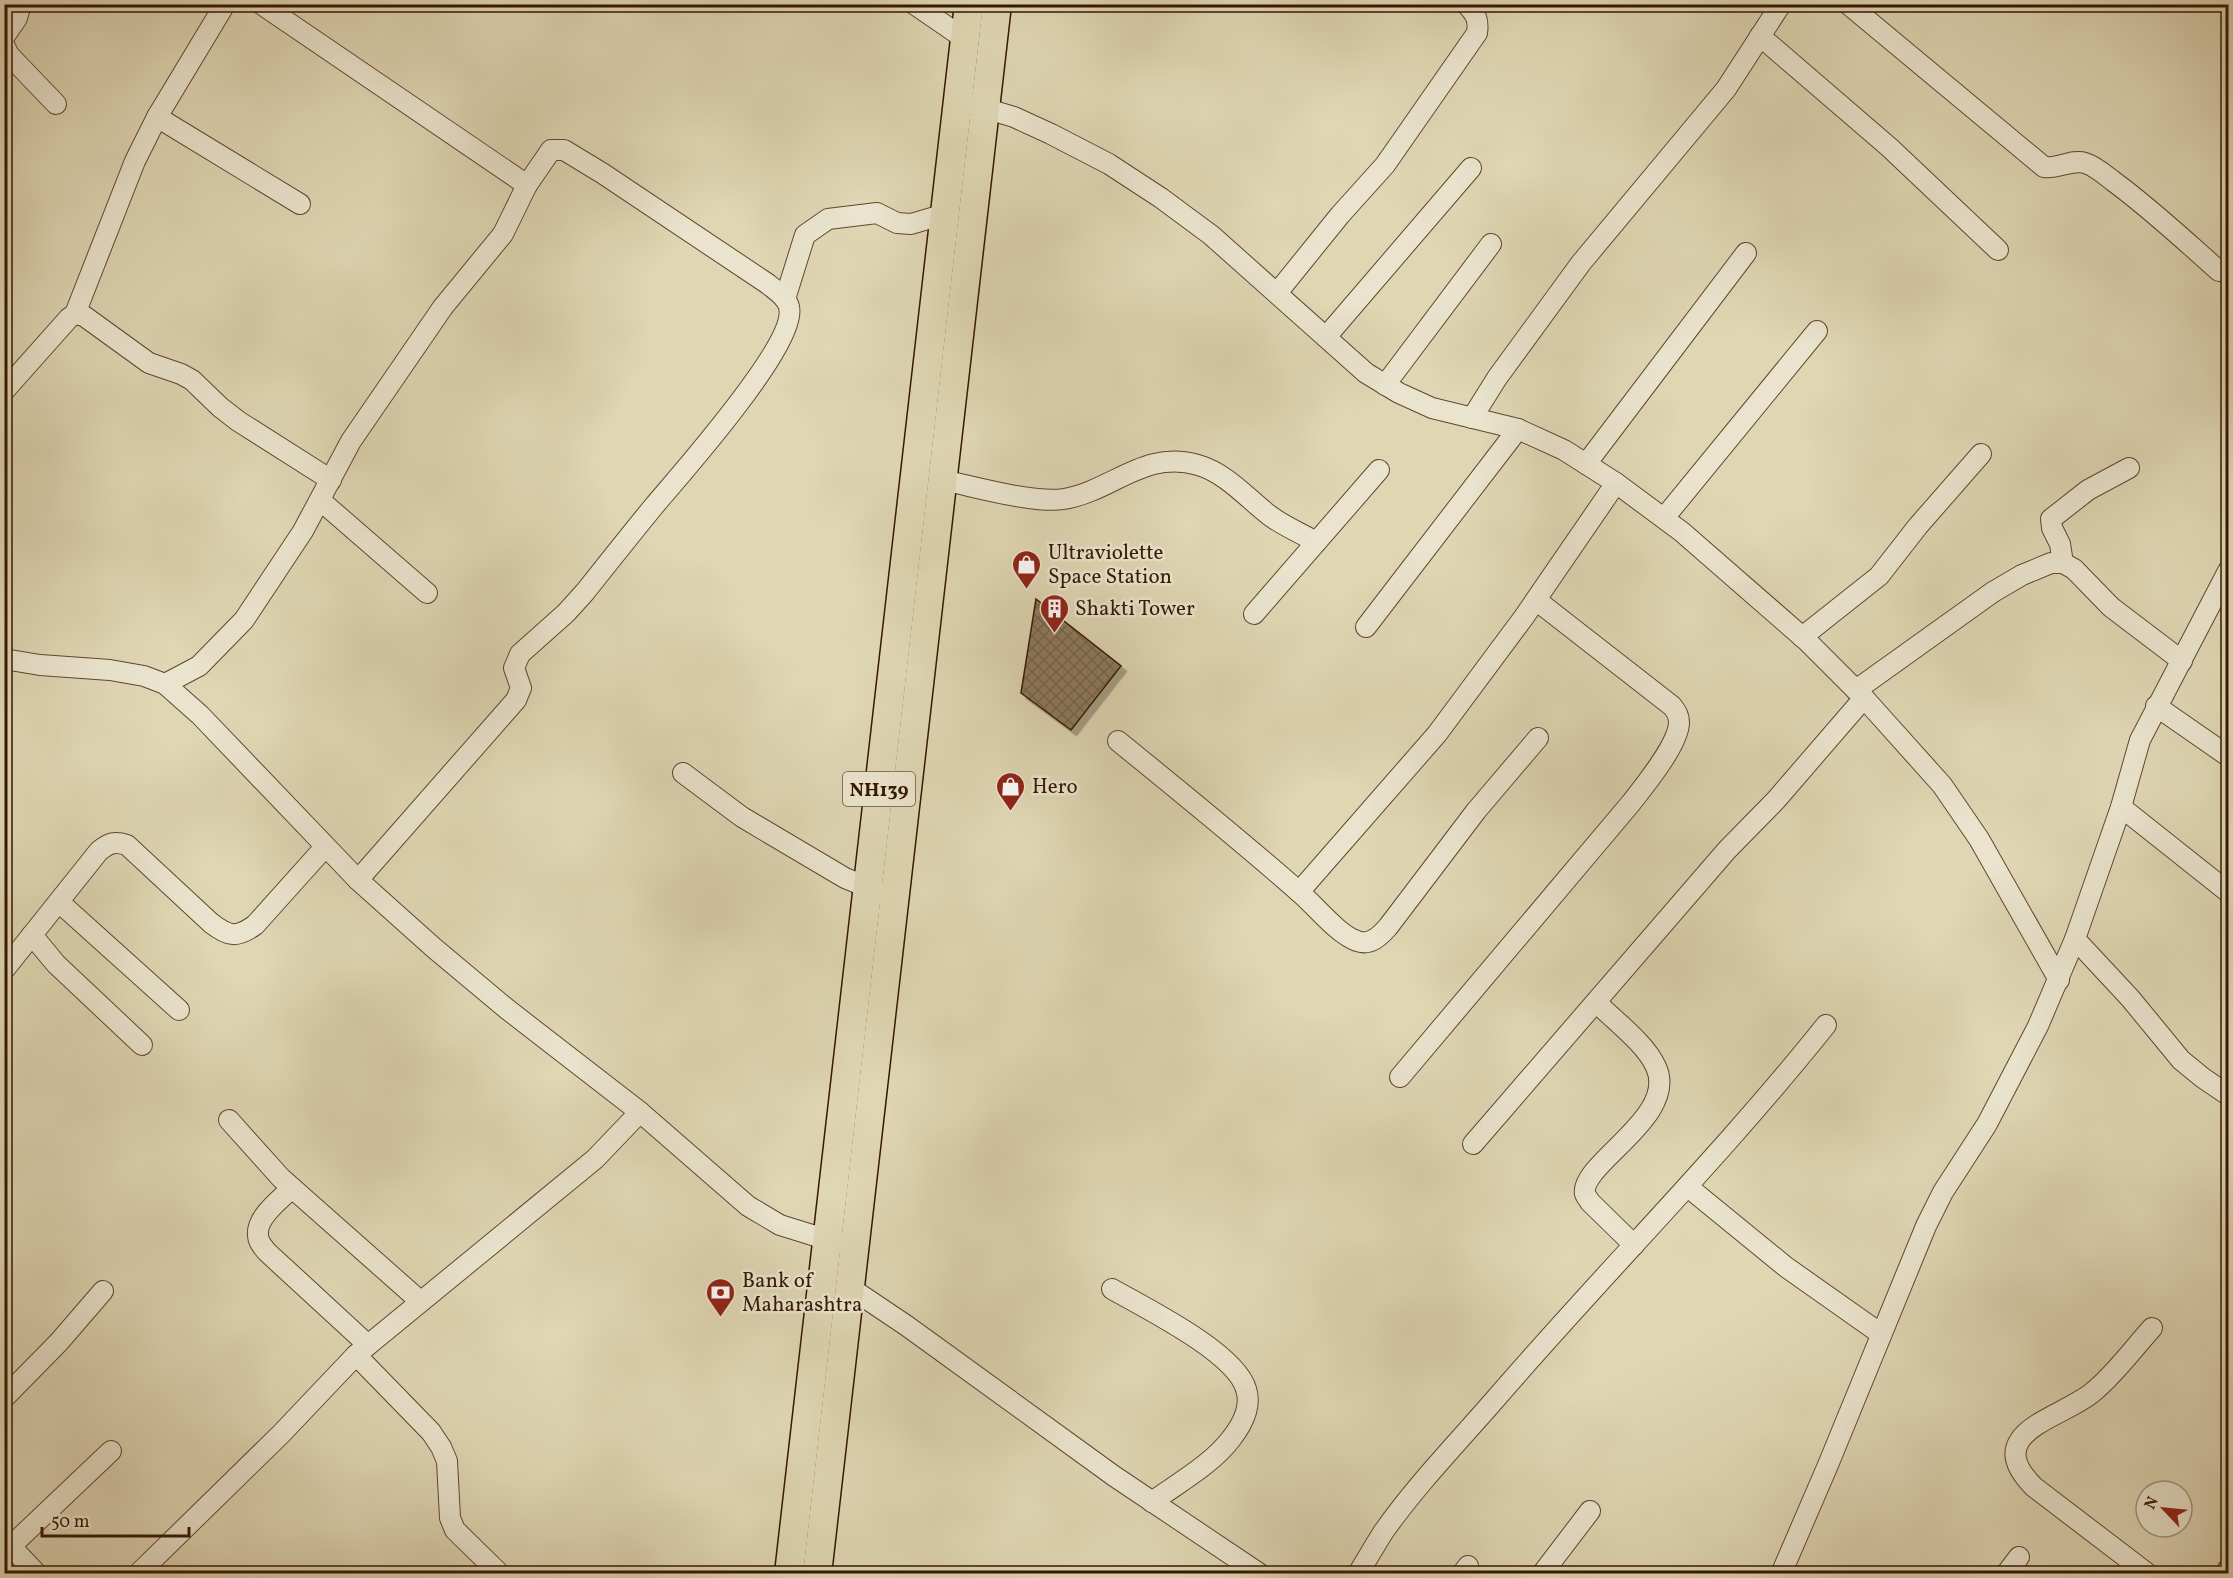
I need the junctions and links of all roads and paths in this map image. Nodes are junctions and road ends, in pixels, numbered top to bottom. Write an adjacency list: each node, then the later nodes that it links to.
1 (21, 4): 11 (street)
2 (225, 4): 17 (street)
3 (261, 4): 19 (street)
4 (914, 4): 12 (street)
5 (969, 4): 12 (highway, NH139)
6 (997, 4): 16 (highway, NH139)
7 (1466, 4): 26 (street)
8 (1781, 4): 10 (street)
9 (1848, 4): 25 (street)
10 (1760, 36): 23 (street); 33 (street)
11 (4, 37)
12 (965, 39): 14 (highway, NH139)
13 (4, 45): 15 (street)
14 (957, 101): 16 (street); 21 (highway, NH139)
15 (56, 104)
16 (986, 108): 26 (street); 40 (highway, NH139)
17 (157, 117): 20 (street); 28 (street)
18 (1471, 168): 30 (street)
19 (527, 185): 27 (street); 39 (street)
20 (300, 204)
21 (945, 214): 27 (street); 64 (highway, NH139)
22 (1491, 244): 31 (street)
23 (1998, 250)
24 (1746, 253): 36 (street)
25 (2219, 271)
26 (1277, 293): 30 (street)
27 (785, 299): 63 (street)
28 (75, 314): 32 (street); 39 (street)
29 (1817, 331): 43 (street)
30 (1326, 338): 31 (street)
31 (1385, 385): 33 (street)
32 (4, 391)
33 (1472, 418): 34 (street)
34 (1518, 429): 36 (street); 50 (street)
35 (1981, 454): 51 (street)
36 (1586, 464): 41 (street)
37 (2129, 468): 45 (street)
38 (1379, 470): 44 (street)
39 (331, 480): 42 (street)
40 (942, 480): 44 (street); 64 (highway, NH139)
41 (1616, 483): 43 (street); 48 (street)
42 (321, 501): 47 (street); 54 (street)
43 (1664, 518): 51 (street)
44 (1316, 542): 49 (street)
45 (2062, 563): 53 (street); 55 (street)
46 (2229, 571): 53 (street)
47 (427, 593)
48 (1536, 600): 65 (street); 76 (street)
49 (1254, 614)
50 (1366, 627)
51 (1802, 637): 55 (street)
52 (4, 659): 54 (street)
53 (2182, 661): 56 (street)
54 (165, 684): 62 (street)
55 (1860, 694): 71 (street); 72 (street)
56 (2156, 706): 59 (street); 61 (street)
57 (1538, 738): 65 (street)
58 (1118, 741): 65 (street)
59 (2229, 756)
60 (683, 773): 64 (street)
61 (2121, 807): 66 (street); 69 (street)
62 (325, 847): 63 (street); 67 (street)
63 (358, 880): 78 (street)
64 (880, 892): 83 (highway, NH139); 85 (highway, NH139)
65 (1299, 892)
66 (2229, 892)
67 (58, 902): 68 (street); 73 (street)
68 (33, 935): 70 (street); 75 (street)
69 (2075, 939): 71 (street); 77 (street)
70 (4, 970)
71 (2059, 980): 91 (street)
72 (1597, 1003): 80 (street); 84 (street)
73 (179, 1010)
74 (1826, 1025): 81 (street)
75 (142, 1045)
76 (1400, 1077)
77 (2229, 1095)
78 (640, 1112): 83 (street); 89 (street)
79 (229, 1120): 82 (street)
80 (1473, 1144)
81 (1688, 1187): 84 (street); 91 (street)
82 (292, 1188): 89 (street); 92 (street)
83 (826, 1239): 85 (street); 103 (highway, NH139)
84 (1634, 1245): 106 (street)
85 (853, 1248): 86 (highway, NH139)
86 (849, 1287): 95 (street); 104 (highway, NH139)
87 (1112, 1288): 95 (street)
88 (104, 1291): 93 (street)
89 (420, 1301): 92 (street)
90 (2152, 1328): 110 (street)
91 (1881, 1334): 108 (street)
92 (362, 1350): 101 (street); 102 (street)
93 (4, 1398)
94 (111, 1451): 97 (street)
95 (1152, 1502): 105 (street)
96 (1590, 1511): 107 (street)
97 (8, 1543): 100 (street)
98 (2019, 1557): 109 (street)
99 (2229, 1569): 111 (street)
100 (37, 1574)
101 (138, 1574)
102 (500, 1574)
103 (789, 1574)
104 (817, 1574)
105 (1260, 1574)
106 (1358, 1574)
107 (1542, 1574)
108 (1781, 1574)
109 (2006, 1574)
110 (2148, 1574)
111 (2227, 1574)

